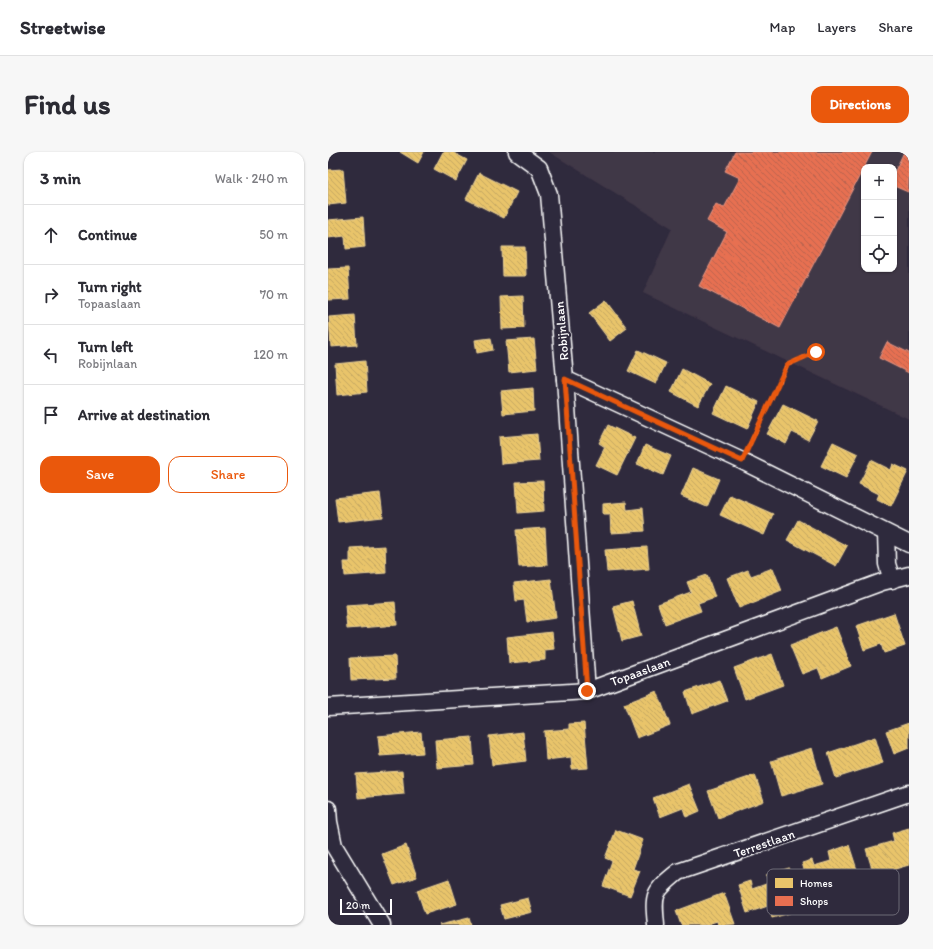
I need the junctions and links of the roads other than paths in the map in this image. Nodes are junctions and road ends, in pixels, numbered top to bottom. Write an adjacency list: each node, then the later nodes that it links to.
1 (517, 152): 2 (street, Robijnlaan)
2 (565, 379): 3 (street); 7 (street, Robijnlaan)
3 (886, 533): 4 (street); 6 (street)
4 (909, 544)
5 (909, 575): 6 (street, Topaaslaan)
6 (892, 580): 7 (street, Topaaslaan)
7 (587, 691): 8 (street, Topaaslaan)
8 (328, 707)
9 (909, 793): 12 (street, Terrestlaan)
10 (328, 809): 11 (street)
11 (382, 925)
12 (656, 925)

